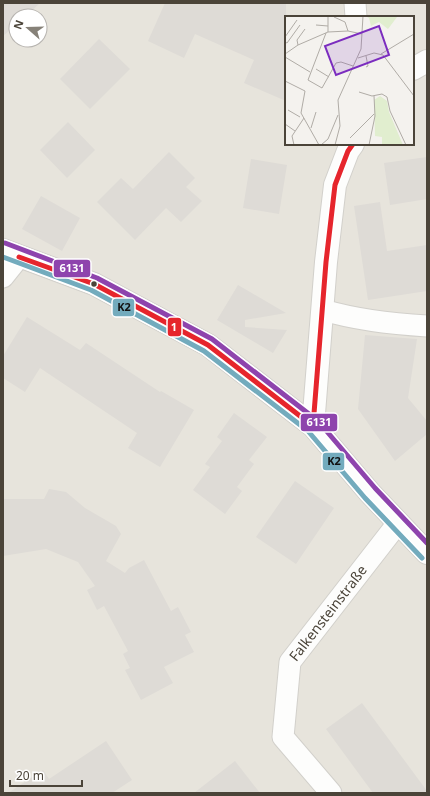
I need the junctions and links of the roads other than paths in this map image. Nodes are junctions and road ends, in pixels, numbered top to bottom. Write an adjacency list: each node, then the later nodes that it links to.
1 (355, 3): 2 (street)
2 (356, 16)
3 (427, 61): 4 (street)
4 (414, 68)
5 (352, 145): 8 (street)
6 (11, 254): 7 (street); 10 (street)
7 (3, 277)
8 (323, 310): 9 (street); 10 (street)
9 (427, 326)
10 (313, 426): 11 (street)
11 (398, 523): 12 (street); 13 (street, Falkensteinstraße)
12 (427, 553)
13 (331, 793)

